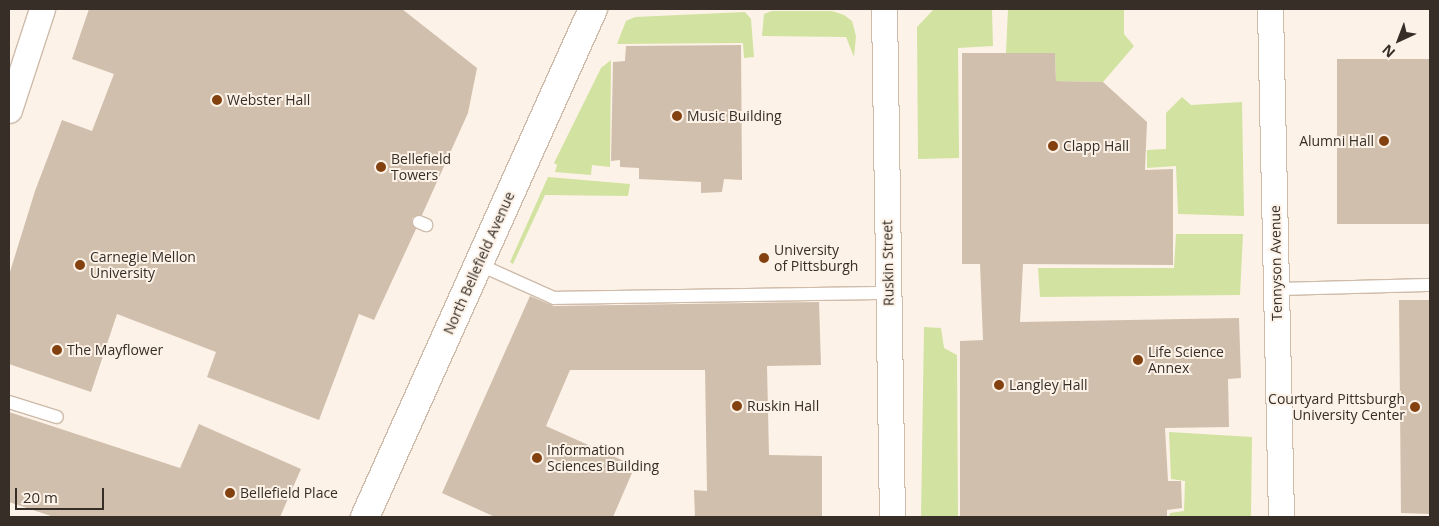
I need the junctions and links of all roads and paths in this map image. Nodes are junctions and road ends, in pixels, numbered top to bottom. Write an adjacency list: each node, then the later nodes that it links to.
1 (42, 9): 5 (street)
2 (593, 9): 6 (street, North Bellefield Avenue)
3 (884, 9): 9 (street, Ruskin Street)
4 (1270, 9): 8 (street, Tennyson Avenue)
5 (9, 110)
6 (478, 264): 9 (lane); 12 (street, North Bellefield Avenue)
7 (1430, 285): 8 (lane)
8 (1276, 289): 14 (street, Tennyson Avenue)
9 (889, 293): 13 (street, Ruskin Street)
10 (9, 402): 11 (lane)
11 (57, 417)
12 (364, 517)
13 (892, 517)
14 (1281, 517)

